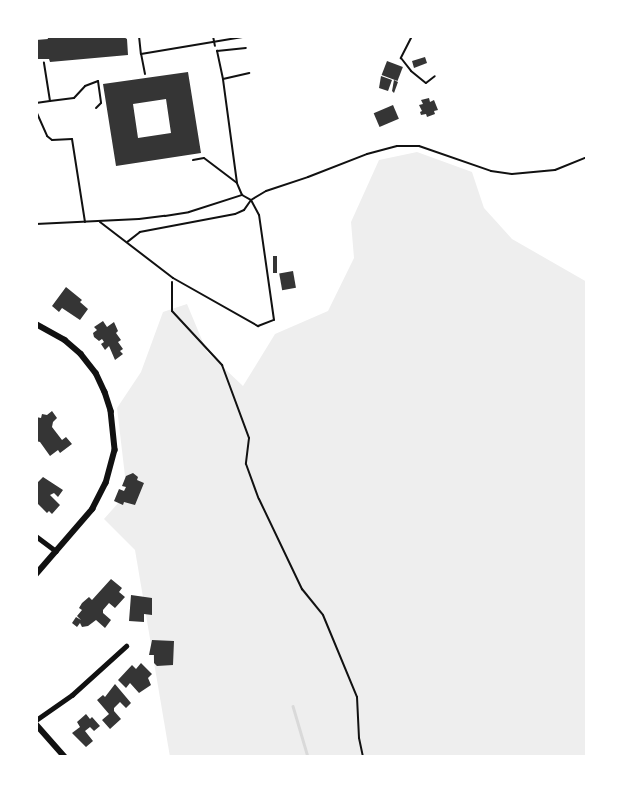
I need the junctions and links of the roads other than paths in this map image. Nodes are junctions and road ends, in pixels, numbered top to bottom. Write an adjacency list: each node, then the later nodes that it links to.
1 (246, 48): 3 (lane)
2 (249, 73): 3 (lane)
3 (222, 79): 7 (lane)
4 (36, 111): 10 (lane)
5 (587, 157): 9 (lane)
6 (193, 160): 7 (lane)
7 (237, 183): 8 (lane)
8 (242, 195): 9 (lane); 11 (lane)
9 (252, 200): 13 (lane); 13 (lane)
10 (85, 222): 11 (lane); 12 (lane)
11 (100, 222): 13 (lane)
12 (36, 224)
13 (126, 242)
14 (36, 324): 16 (street)
15 (36, 536): 16 (street)
16 (56, 551): 17 (street)
17 (36, 575)
18 (126, 646): 19 (street)
19 (36, 720)
20 (36, 724): 21 (street)
21 (65, 757)

